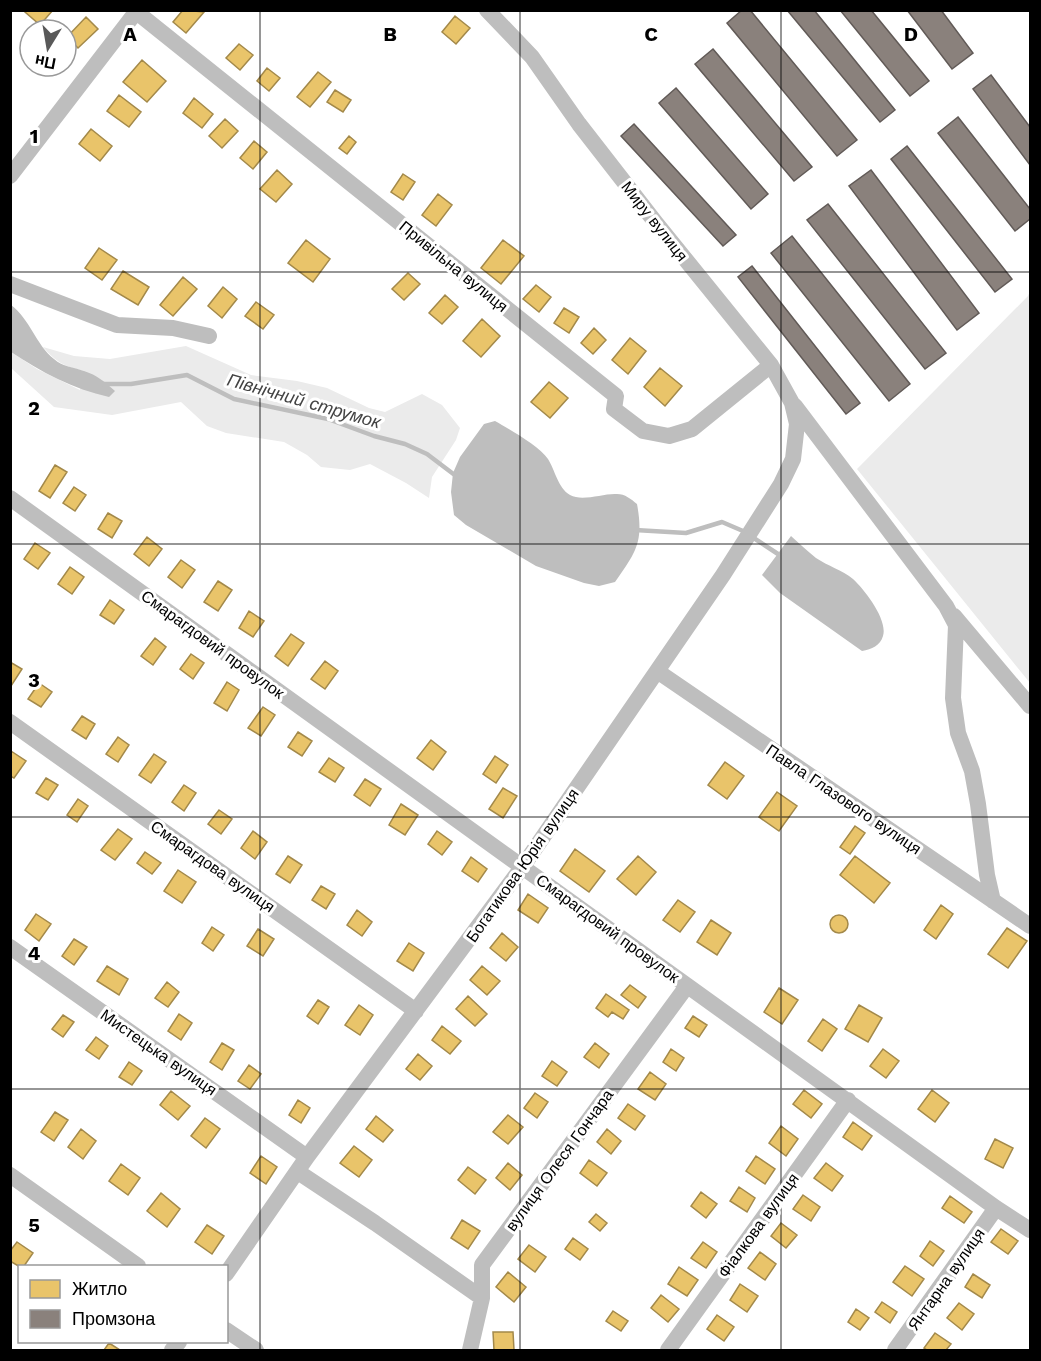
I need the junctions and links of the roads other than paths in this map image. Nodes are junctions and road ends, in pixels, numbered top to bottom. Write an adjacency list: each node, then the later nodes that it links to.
1 (487, 10): 6 (street, Миру вулиця)
2 (141, 13): 3 (street); 6 (street, Привільна вулиця)
3 (10, 176)
4 (10, 284): 5 (street)
5 (209, 336)
6 (771, 365): 7 (street, Миру вулиця)
7 (792, 403): 8 (street, Миру вулиця); 10 (street)
8 (797, 443): 11 (street, Богатикова Юрія вулиця)
9 (10, 498): 14 (street, Смарагдовий провулок)
10 (946, 606): 12 (street); 15 (street)
11 (657, 672): 14 (street, Богатикова Юрія вулиця); 15 (street, Павла Глазового вулиця)
12 (1030, 706)
13 (10, 722): 19 (street, Смарагдова вулиця)
14 (523, 866): 18 (street, Смарагдовий провулок); 19 (street, Богатикова Юрія вулиця)
15 (993, 901): 16 (street, Павла Глазового вулиця)
16 (1030, 926)
17 (10, 947): 21 (street, Мистецька вулиця)
18 (687, 986): 20 (street, Смарагдовий провулок); 28 (street, вулиця Олеся Гончара)
19 (416, 1011): 21 (street, Богатикова Юрія вулиця)
20 (848, 1100): 24 (street, Смарагдовий провулок); 32 (street, Фіалкова вулиця)
21 (308, 1157): 22 (street, Богатикова Юрія вулиця)
22 (298, 1172): 27 (street, Богатикова Юрія вулиця); 28 (street)
23 (10, 1175): 26 (street)
24 (996, 1208): 25 (street, Смарагдовий провулок); 33 (street, Янтарна вулиця)
25 (1030, 1230)
26 (137, 1265)
27 (228, 1271)
28 (482, 1298): 31 (street, вулиця Олеся Гончара)
29 (228, 1331): 30 (street)
30 (255, 1350)
31 (470, 1350)
32 (668, 1350)
33 (895, 1350)

